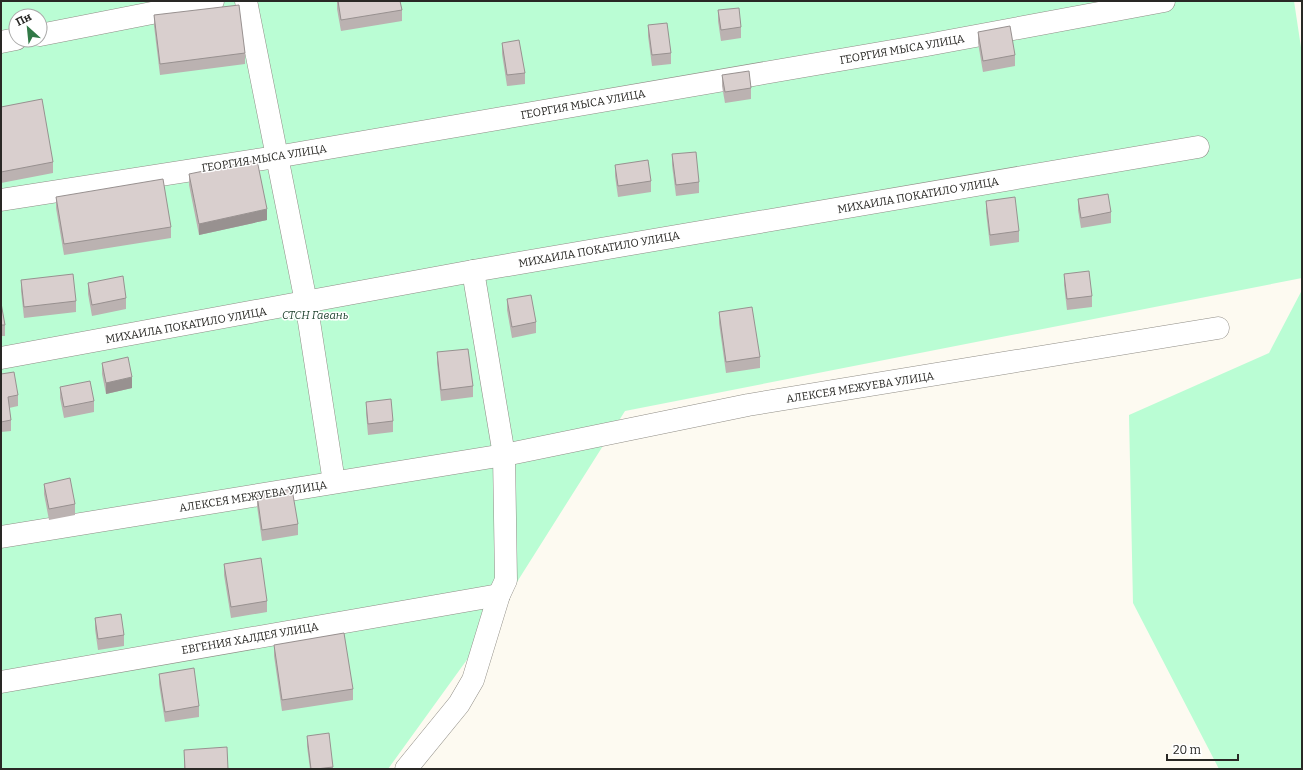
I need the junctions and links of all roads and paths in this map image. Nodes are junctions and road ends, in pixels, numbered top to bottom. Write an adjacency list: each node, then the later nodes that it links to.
1 (213, 1): 4 (street)
2 (246, 1): 6 (street)
3 (1164, 1): 6 (street, ГЕОРГИЯ МЫСА УЛИЦА)
4 (48, 33)
5 (1198, 147): 8 (street, МИХАИЛА ПОКАТИЛО УЛИЦА)
6 (276, 157): 7 (street, ГЕОРГИЯ МЫСА УЛИЦА); 9 (street)
7 (1, 200)
8 (474, 271): 9 (street, МИХАИЛА ПОКАТИЛО УЛИЦА); 12 (street)
9 (306, 302): 11 (street, МИХАИЛА ПОКАТИЛО УЛИЦА); 13 (street)
10 (1218, 328): 12 (street, АЛЕКСЕЯ МЕЖУЕВА УЛИЦА)
11 (1, 358)
12 (504, 455): 13 (street, АЛЕКСЕЯ МЕЖУЕВА УЛИЦА); 15 (street)
13 (334, 482): 14 (street, АЛЕКСЕЯ МЕЖУЕВА УЛИЦА)
14 (1, 537)
15 (499, 595): 16 (street, ЕВГЕНИЯ ХАЛДЕЯ УЛИЦА); 17 (street)
16 (1, 682)
17 (406, 769)

